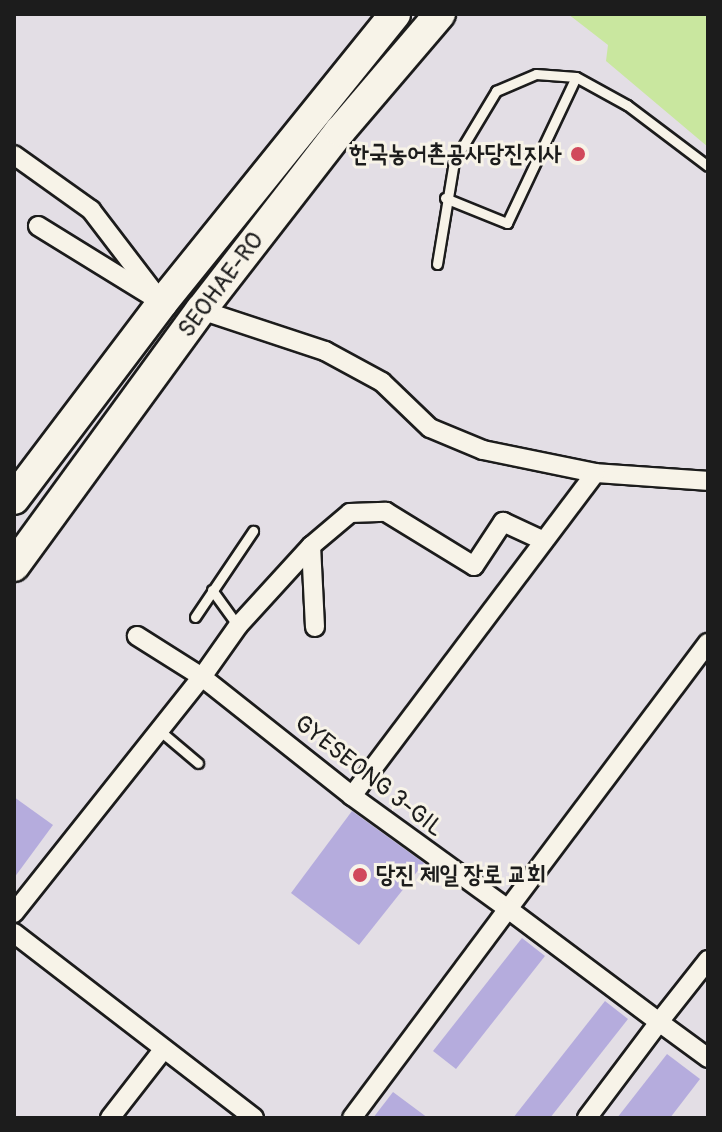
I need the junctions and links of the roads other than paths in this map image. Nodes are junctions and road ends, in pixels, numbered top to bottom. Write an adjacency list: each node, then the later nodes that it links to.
1 (395, 14): 9 (main road, SEOHAE-RO)
2 (440, 14): 10 (main road, SEOHAE-RO)
3 (576, 77): 5 (lane); 6 (lane); 6 (lane)
4 (14, 155): 9 (street, SEOHAE-RO)
5 (708, 166)
6 (445, 198): 8 (lane)
7 (38, 226): 9 (street)
8 (437, 264)
9 (162, 303): 13 (main road, SEOHAE-RO)
10 (201, 310): 11 (street); 17 (main road, SEOHAE-RO)
11 (595, 473): 12 (street); 15 (street)
12 (708, 481)
13 (14, 499)
14 (253, 531): 18 (lane)
15 (544, 541): 16 (street); 27 (street)
16 (311, 546): 20 (street); 21 (street)
17 (14, 566)
18 (212, 590): 19 (lane); 20 (lane)
19 (195, 617)
20 (238, 626): 24 (street)
21 (315, 627)
22 (137, 636): 24 (street, GYESEONG 3-GIL)
23 (708, 643): 28 (street)
24 (202, 677): 25 (street); 27 (street, GYESEONG 3-GIL)
25 (159, 730): 26 (lane); 29 (street)
26 (198, 763)
27 (352, 796): 28 (street, GYESEONG 3-GIL)
28 (508, 909): 32 (street, GYESEONG 3-GIL); 37 (street)
29 (14, 913)
30 (14, 933): 33 (street)
31 (708, 960): 32 (street)
32 (659, 1022): 34 (street, GYESEONG 3-GIL); 38 (street)
33 (163, 1050): 35 (street); 36 (street)
34 (708, 1058)
35 (110, 1118)
36 (254, 1118)
37 (352, 1118)
38 (587, 1118)

